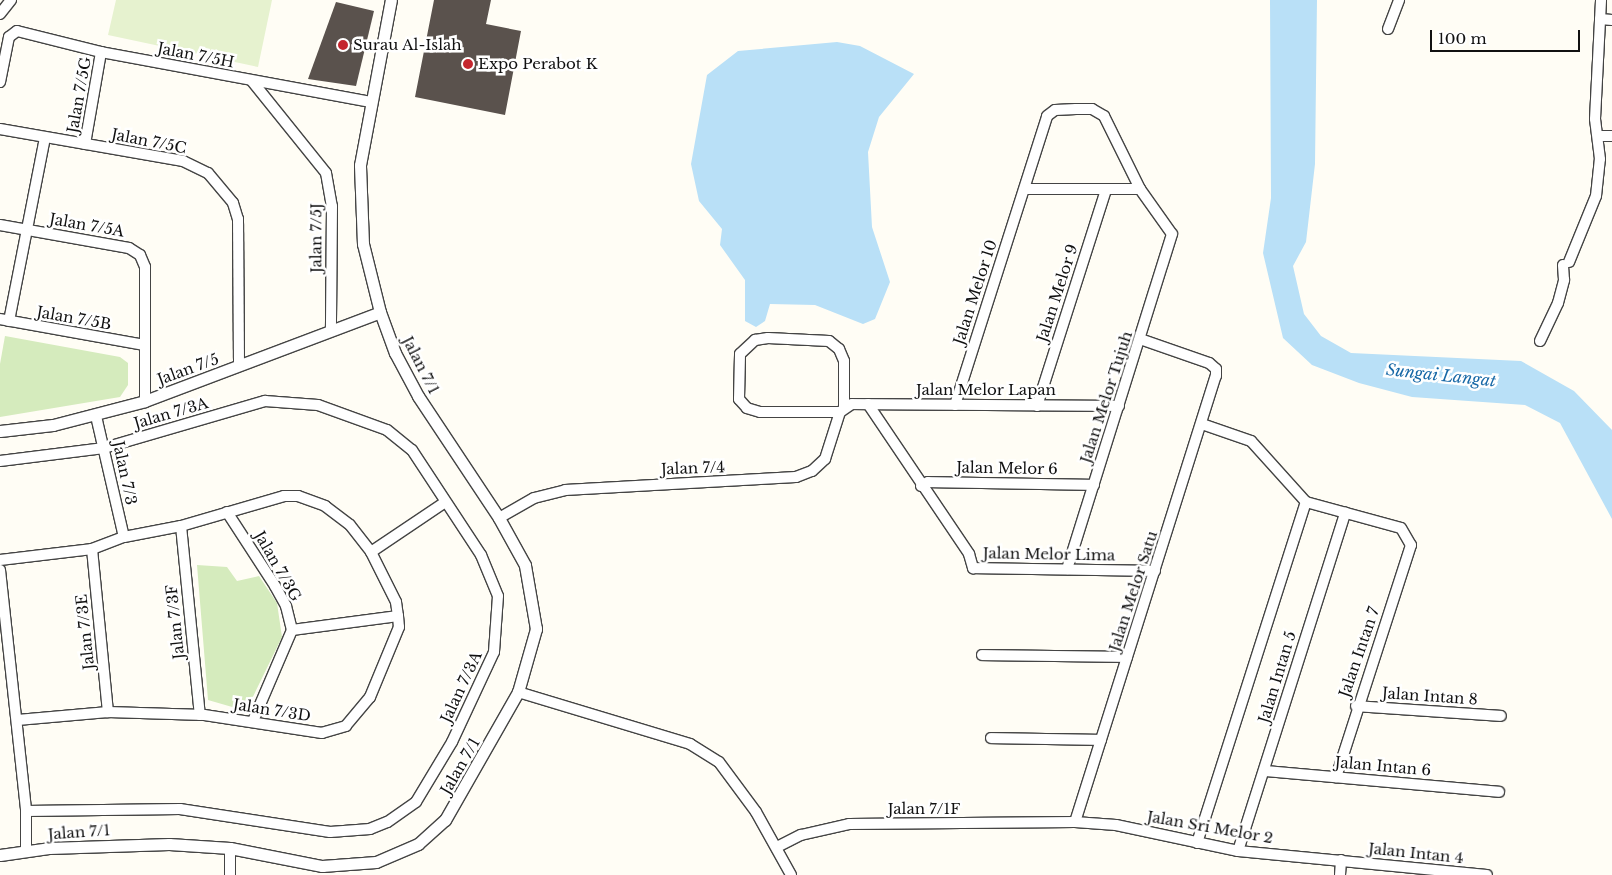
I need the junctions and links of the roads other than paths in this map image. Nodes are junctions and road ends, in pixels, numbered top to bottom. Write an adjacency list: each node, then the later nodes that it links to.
1 (11, 0): 5 (street)
2 (391, 0): 12 (street, Jalan 7/1)
3 (1399, 0): 8 (street)
4 (1601, 0): 6 (street)
5 (0, 14)
6 (1600, 19): 7 (street); 14 (street)
7 (1612, 20)
8 (1388, 28)
9 (101, 52): 10 (street, Jalan 7/5H); 11 (street, Jalan 7/5H); 17 (street, Jalan 7/5G)
10 (252, 81): 12 (street, Jalan 7/5H); 26 (street, Jalan 7/5J)
11 (0, 82)
12 (371, 102): 24 (street, Jalan 7/1)
13 (0, 128): 16 (street, Jalan 7/5C)
14 (1598, 136): 15 (street); 28 (street)
15 (1612, 136)
16 (45, 137): 17 (street, Jalan 7/5C); 22 (street)
17 (85, 144): 30 (street, Jalan 7/5C)
18 (1025, 189): 19 (street); 20 (street, Jalan Melor 10); 33 (street, Jalan Melor 10)
19 (1106, 190): 20 (street); 34 (street, Jalan Melor 9)
20 (1140, 190): 23 (street, Jalan Melor 10)
21 (0, 225): 22 (street, Jalan 7/5A)
22 (27, 230): 25 (street); 29 (street, Jalan 7/5A)
23 (1172, 234): 27 (street, Jalan Melor Tujuh)
24 (380, 312): 26 (street, Jalan 7/5); 48 (street, Jalan 7/1)
25 (4, 320): 29 (street, Jalan 7/5B)
26 (331, 331): 30 (street, Jalan 7/5)
27 (1140, 339): 35 (street, Jalan Melor Tujuh); 38 (street, Jalan Melor Satu)
28 (1540, 341)
29 (144, 345): 31 (street, Jalan 7/5A)
30 (239, 366): 31 (street, Jalan 7/5)
31 (145, 401): 37 (street, Jalan 7/5)
32 (868, 404): 33 (street, Jalan Melor Lapan); 36 (street, Jalan Melor Lapan); 43 (street)
33 (954, 405): 34 (street, Jalan Melor Lapan)
34 (1037, 406): 35 (street, Jalan Melor Lapan)
35 (1119, 406): 42 (street, Jalan Melor Tujuh)
36 (845, 408): 36 (street, Jalan Melor Lapan); 48 (street, Jalan 7/4)
37 (96, 416): 39 (street, Jalan 7/5); 40 (street, Jalan 7/3)
38 (1202, 424): 45 (street); 56 (street, Jalan Melor Satu)
39 (0, 430)
40 (104, 448): 41 (street, Jalan 7/3A); 44 (street, Jalan 7/3A); 50 (street, Jalan 7/3)
41 (0, 461)
42 (1094, 485): 43 (street, Jalan Melor 6); 54 (street, Jalan Melor Tujuh)
43 (921, 486): 54 (street, Jalan Melor Lima)
44 (444, 502): 52 (street); 74 (street, Jalan 7/3A)
45 (1306, 502): 47 (street); 76 (street)
46 (227, 512): 49 (street, Jalan 7/3D); 52 (street, Jalan 7/3D); 58 (street, Jalan 7/3G)
47 (1345, 513): 63 (street, Jalan Intan 7); 71 (street, Jalan Intan 5)
48 (500, 518): 62 (street, Jalan 7/1)
49 (181, 526): 50 (street, Jalan 7/3D); 65 (street, Jalan 7/3F)
50 (124, 537): 51 (street, Jalan 7/3D)
51 (92, 549): 53 (street, Jalan 7/3D); 64 (street, Jalan 7/3E)
52 (371, 552): 57 (street, Jalan 7/3D)
53 (0, 560)
54 (1067, 569): 56 (street, Jalan Melor Lima)
55 (0, 570): 59 (street)
56 (1155, 571): 61 (street, Jalan Melor Satu)
57 (398, 616): 58 (street); 68 (street, Jalan 7/3D)
58 (292, 630): 68 (street)
59 (4, 650): 67 (street)
60 (982, 655): 61 (street)
61 (1128, 657): 70 (street, Jalan Melor Satu)
62 (518, 692): 77 (street); 78 (street, Jalan 7/1)
63 (1356, 706): 66 (street, Jalan Intan 8); 72 (street, Jalan Intan 7)
64 (108, 712): 65 (street, Jalan 7/3D); 67 (street, Jalan 7/3D)
65 (200, 715): 68 (street, Jalan 7/3D)
66 (1501, 716)
67 (17, 720): 74 (street)
68 (253, 722)
69 (991, 738): 70 (street)
70 (1101, 740): 75 (street, Jalan Melor Satu)
71 (1265, 771): 72 (street, Jalan Intan 6); 79 (street, Jalan Intan 5)
72 (1336, 777): 73 (street, Jalan Intan 6)
73 (1499, 792)
74 (26, 811): 80 (street)
75 (1075, 822): 76 (street, Jalan Sri Melor 2); 77 (street, Jalan 7/1F)
76 (1197, 843): 79 (street, Jalan Sri Melor 2)
77 (777, 847): 84 (street)
78 (230, 848): 80 (street, Jalan 7/1); 83 (street)
79 (1238, 850): 82 (street, Jalan Sri Melor 2)
80 (26, 851): 81 (street, Jalan 7/1)
81 (0, 855)
82 (1341, 860): 85 (street); 86 (street, Jalan Intan 4)
83 (230, 875)
84 (790, 875)
85 (1340, 875)
86 (1487, 875)

